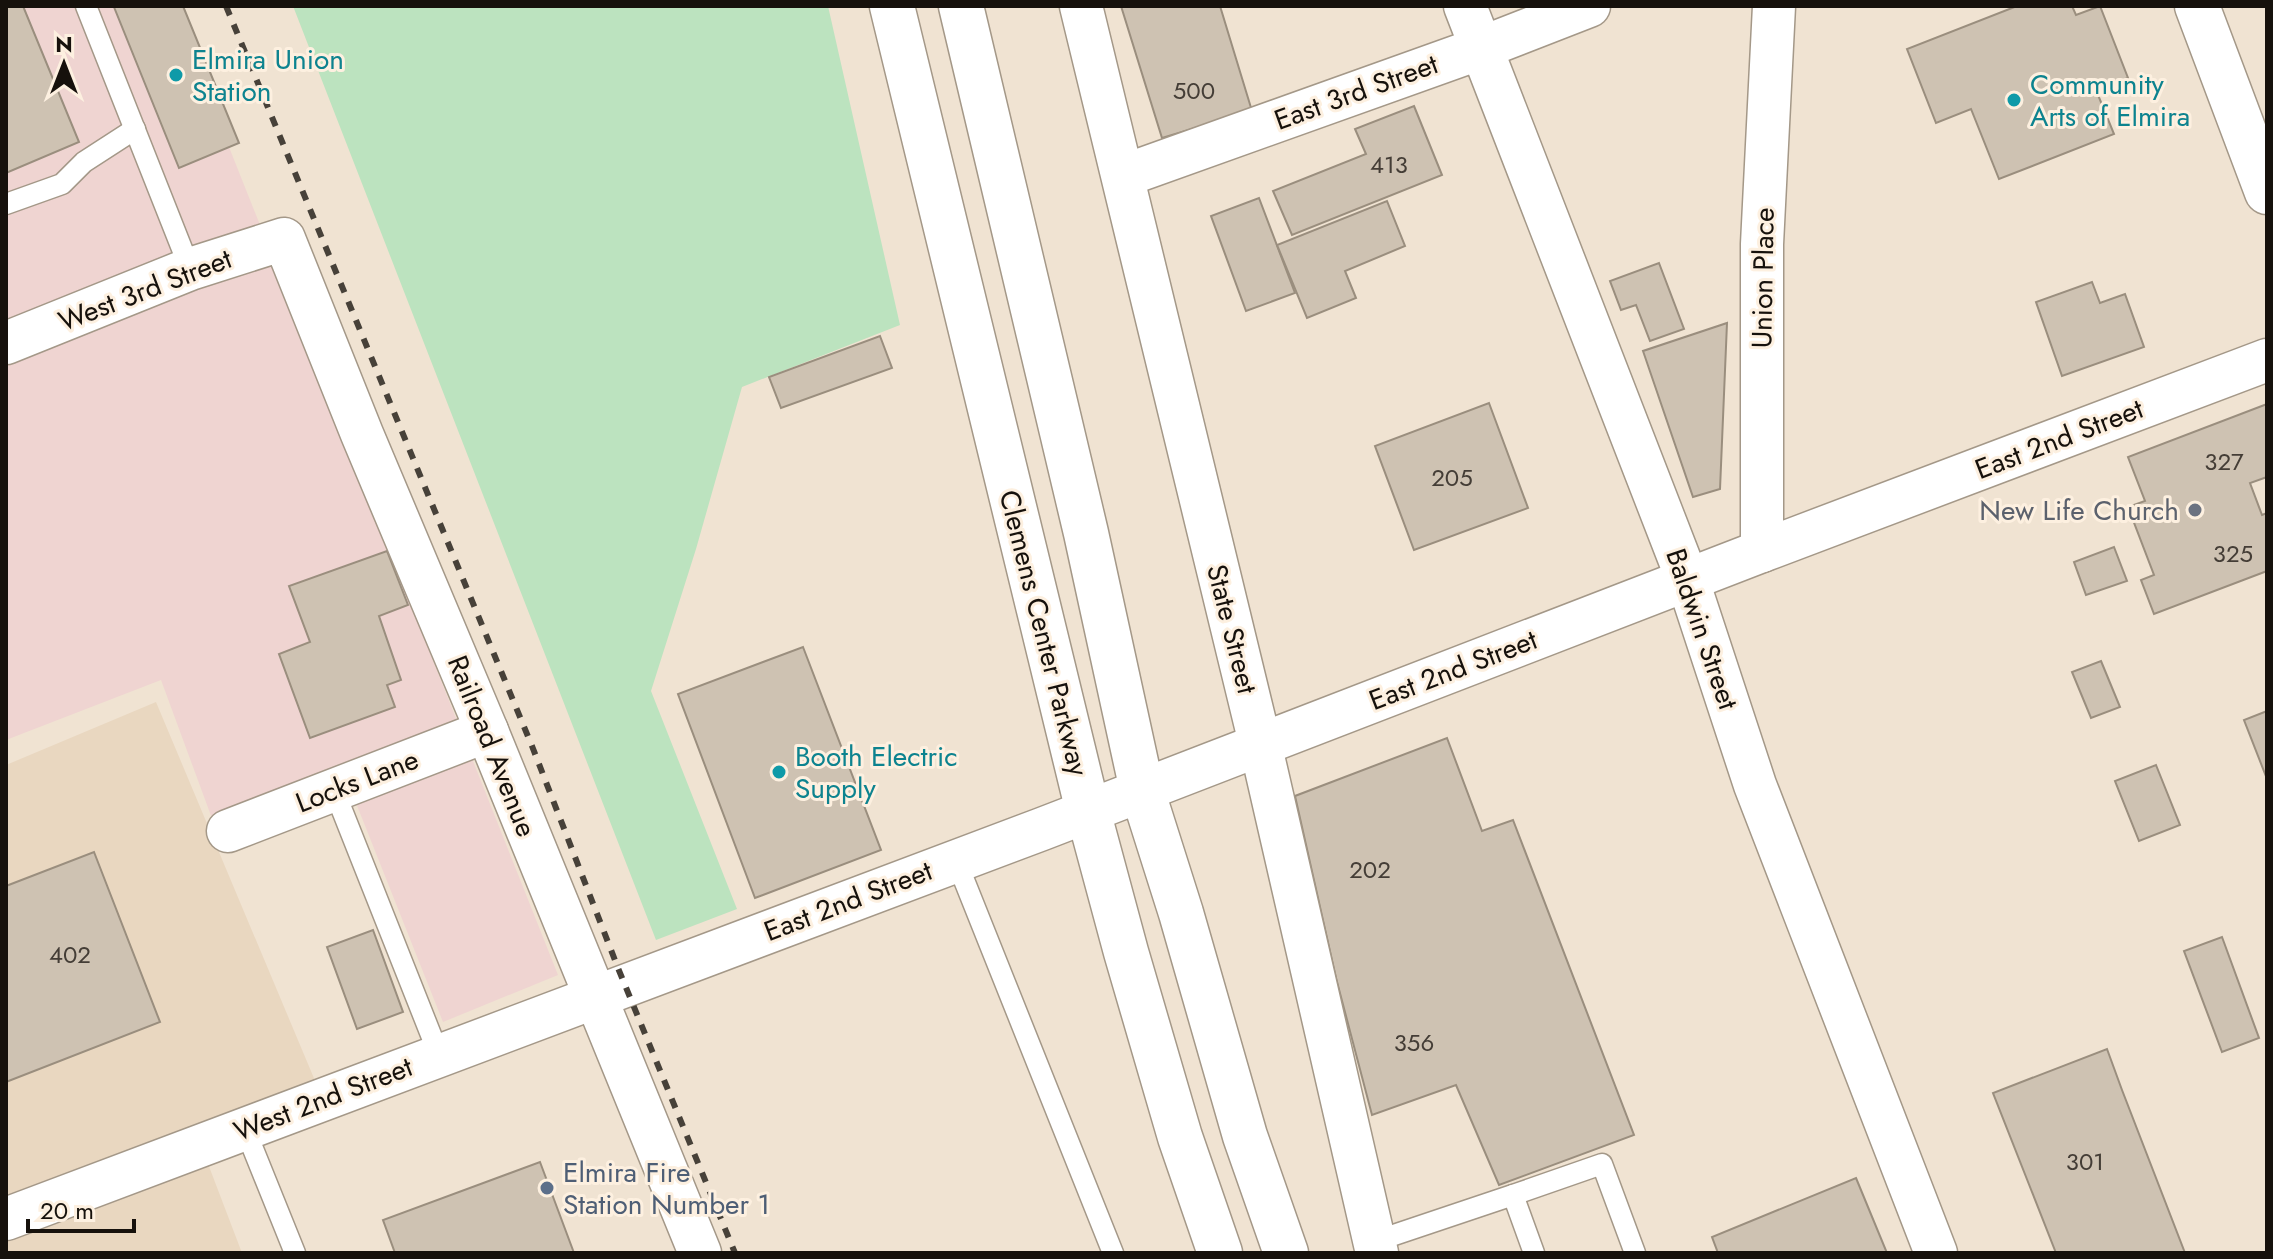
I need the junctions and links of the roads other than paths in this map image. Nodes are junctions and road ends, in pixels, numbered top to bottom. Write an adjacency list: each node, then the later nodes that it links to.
1 (86, 6): 10 (lane)
2 (892, 6): 24 (main road, Clemens Center Parkway)
3 (961, 6): 23 (main road, Clemens Center Parkway)
4 (1081, 6): 11 (street, State Street)
5 (1465, 6): 9 (street, Baldwin Street)
6 (1589, 6): 9 (street, East 3rd Street)
7 (1774, 6): 18 (street, Union Place)
8 (2197, 6): 12 (main road)
9 (1481, 48): 11 (street, East 3rd Street); 19 (street, Baldwin Street)
10 (135, 129): 13 (lane); 15 (lane)
11 (1123, 176): 21 (street, State Street)
12 (2267, 192)
13 (6, 204)
14 (284, 239): 15 (street, West 3rd Street); 20 (street, Railroad Avenue)
15 (190, 269): 16 (street, West 3rd Street)
16 (6, 343)
17 (2267, 360): 18 (street, East 2nd Street)
18 (1762, 551): 19 (street, East 2nd Street)
19 (1688, 581): 21 (street, East 2nd Street); 41 (street, Baldwin Street)
20 (487, 731): 22 (street, Locks Lane); 28 (street, Railroad Avenue)
21 (1260, 743): 23 (street, East 2nd Street); 33 (street, State Street)
22 (334, 790): 25 (street, Locks Lane); 29 (lane)
23 (1142, 790): 24 (street, East 2nd Street); 38 (main road, Clemens Center Parkway)
24 (1088, 811): 26 (street, East 2nd Street); 37 (main road, Clemens Center Parkway)
25 (228, 831)
26 (956, 860): 27 (street, East 2nd Street); 36 (lane)
27 (640, 980): 28 (street, West 2nd Street)
28 (595, 996): 29 (street, West 2nd Street); 35 (street, Railroad Avenue)
29 (439, 1055): 30 (street, West 2nd Street)
30 (245, 1129): 32 (street, West 2nd Street); 34 (lane)
31 (1513, 1195): 33 (lane); 39 (lane); 40 (lane)
32 (6, 1219)
33 (1375, 1248)
34 (295, 1253)
35 (700, 1253)
36 (1113, 1253)
37 (1220, 1253)
38 (1286, 1253)
39 (1534, 1253)
40 (1635, 1253)
41 (1936, 1253)

